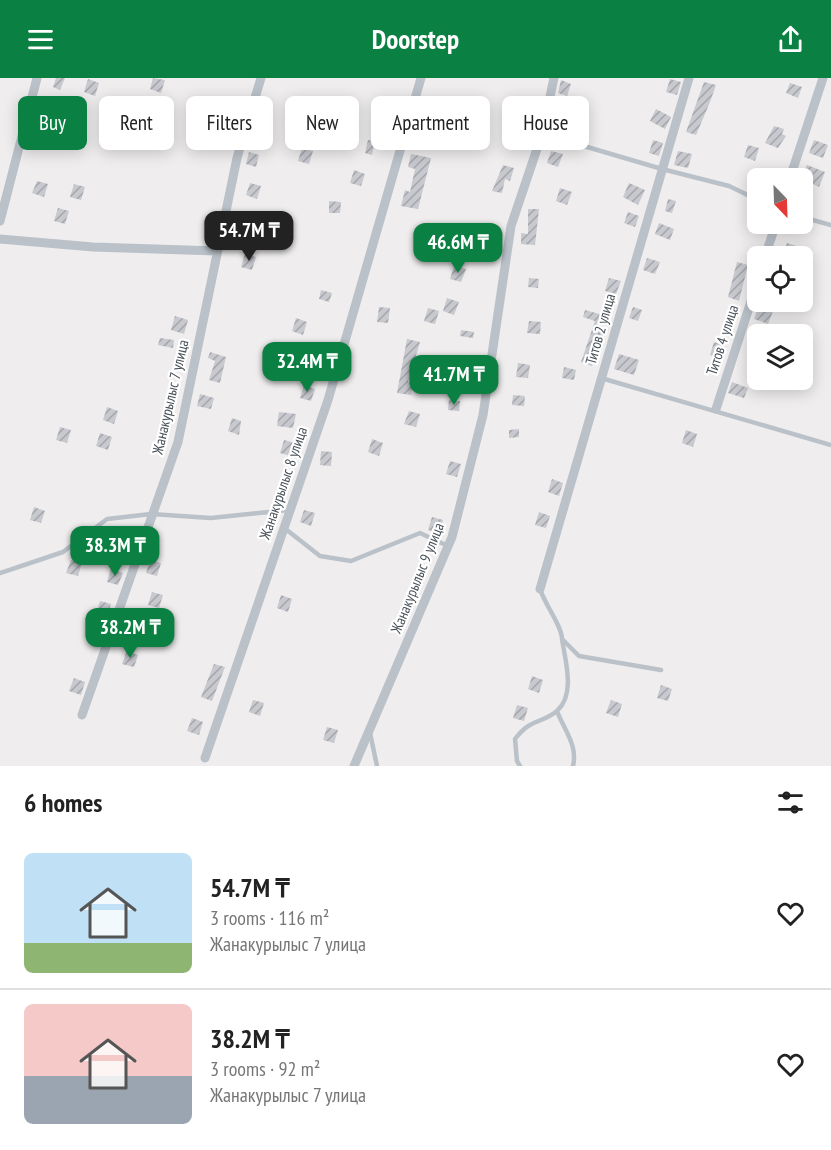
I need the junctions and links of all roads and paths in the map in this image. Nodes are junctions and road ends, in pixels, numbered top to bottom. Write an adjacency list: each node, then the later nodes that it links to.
1 (36, 78): 13 (street)
2 (261, 78): 17 (street, Жанакурылыс 7 улица)
3 (421, 78): 22 (street, Жанакурылыс 8 улица)
4 (554, 78): 7 (street, Жанакурылыс 9 улица)
5 (689, 78): 11 (street, Титов 2 улица)
6 (823, 78): 10 (street)
7 (550, 96)
8 (589, 148): 11 (lane)
9 (537, 150): 25 (street, Жанакурылыс 9 улица)
10 (793, 168)
11 (662, 169): 12 (lane); 19 (street, Титов 2 улица)
12 (747, 195)
13 (0, 221)
14 (813, 221): 15 (lane)
15 (831, 225)
16 (0, 239): 17 (street)
17 (217, 251): 23 (street, Жанакурылыс 7 улица)
18 (748, 312): 20 (street, Титов 4 улица)
19 (601, 378): 20 (lane); 27 (street, Титов 2 улица)
20 (716, 409): 21 (lane)
21 (831, 445)
22 (288, 510): 23 (lane); 24 (street, Жанакурылыс 8 улица)
23 (151, 514): 26 (lane); 31 (street, Жанакурылыс 7 улица)
24 (283, 526): 25 (lane); 33 (street, Жанакурылыс 8 улица)
25 (448, 546): 32 (street, Жанакурылыс 9 улица)
26 (0, 573)
27 (540, 589): 28 (lane)
28 (562, 639): 29 (lane); 30 (lane)
29 (661, 670)
30 (557, 711): 36 (lane); 37 (lane)
31 (82, 715)
32 (369, 730): 34 (street, Жанакурылыс 9 улица); 35 (lane)
33 (205, 758)
34 (354, 766)
35 (377, 766)
36 (520, 766)
37 (573, 766)

